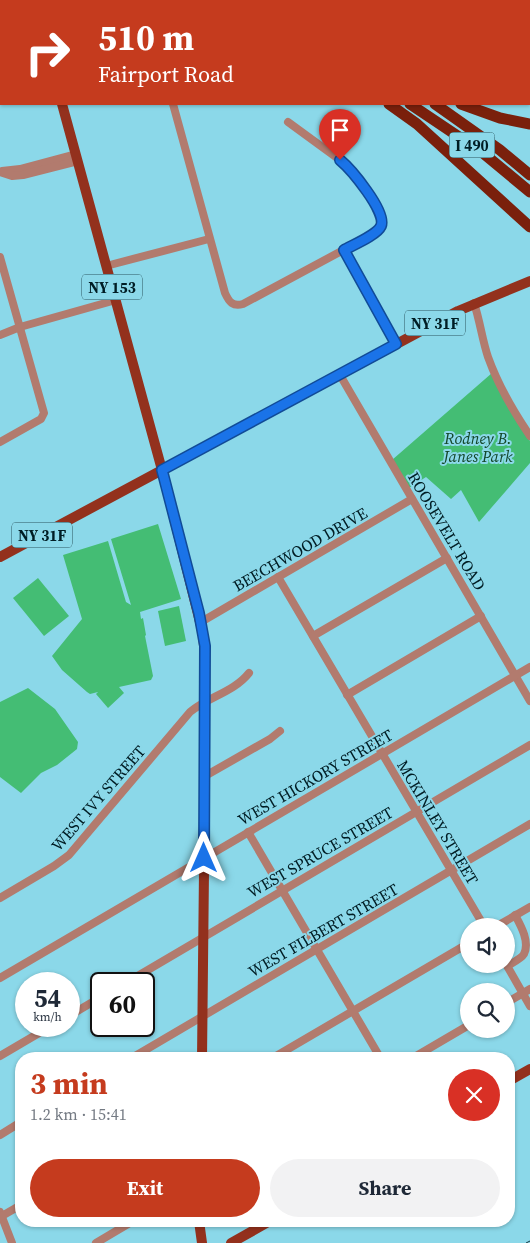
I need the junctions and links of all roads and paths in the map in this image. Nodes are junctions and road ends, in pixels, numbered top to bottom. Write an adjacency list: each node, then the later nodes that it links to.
1 (62, 105): 9 (main road, NY 153)
2 (173, 105): 14 (street)
3 (390, 105): 13 (highway)
4 (412, 105): 12 (highway, I 490)
5 (436, 105): 11 (highway, I 490)
6 (465, 105): 8 (highway)
7 (288, 122): 15 (street)
8 (530, 124)
9 (77, 158): 10 (street); 17 (main road, NY 153)
10 (0, 172)
11 (530, 175)
12 (530, 192)
13 (530, 227)
14 (209, 239): 15 (street); 17 (street)
15 (344, 250): 23 (street)
16 (0, 257): 21 (street)
17 (106, 266): 19 (main road, NY 153)
18 (530, 281): 20 (main road, NY 31F)
19 (116, 300): 21 (street); 27 (main road, NY 153)
20 (474, 303): 23 (main road, NY 31F); 25 (street)
21 (20, 327): 22 (street); 26 (street)
22 (0, 335)
23 (396, 344): 24 (main road, NY 31F)
24 (340, 375): 27 (main road, NY 31F); 28 (street, ROOSEVELT ROAD)
25 (530, 436)
26 (0, 442)
27 (162, 470): 29 (main road, NY 31F); 33 (main road, NY 153)
28 (412, 499): 30 (street, ROOSEVELT ROAD); 31 (street, BEECHWOOD DRIVE)
29 (0, 557)
30 (447, 558): 32 (street, ROOSEVELT ROAD); 34 (street)
31 (278, 577): 33 (street, BEECHWOOD DRIVE); 34 (street, MCKINLEY STREET)
32 (481, 616): 37 (street, ROOSEVELT ROAD); 38 (street)
33 (201, 622): 40 (main road, NY 153)
34 (313, 636): 38 (street, MCKINLEY STREET)
35 (530, 667): 37 (street, WEST HICKORY STREET)
36 (249, 674): 40 (street, WEST IVY STREET)
37 (515, 675): 39 (street, ROOSEVELT ROAD); 43 (street, WEST HICKORY STREET)
38 (347, 695): 43 (street, MCKINLEY STREET)
39 (530, 701)
40 (205, 702): 44 (main road, NY 153); 51 (street, WEST IVY STREET)
41 (280, 731): 44 (street)
42 (530, 745): 45 (street, WEST SPRUCE STREET)
43 (382, 754): 45 (street, MCKINLEY STREET); 47 (street, WEST HICKORY STREET)
44 (205, 776): 48 (main road, NY 153)
45 (416, 812): 49 (street, MCKINLEY STREET); 50 (street, WEST SPRUCE STREET)
46 (530, 824): 49 (street, WEST FILBERT STREET)
47 (248, 832): 48 (street, WEST HICKORY STREET); 50 (street)
48 (204, 858): 56 (main road, NY 153); 62 (street, WEST HICKORY STREET)
49 (451, 871): 54 (street, MCKINLEY STREET); 58 (street, WEST FILBERT STREET)
50 (282, 890): 56 (street, WEST SPRUCE STREET); 58 (street)
51 (0, 898)
52 (530, 906): 53 (street)
53 (515, 915): 55 (street); 59 (street)
54 (479, 918)
55 (510, 918)
56 (204, 936): 60 (street, WEST SPRUCE STREET); 67 (main road, NY 153)
57 (460, 948): 66 (street)
58 (316, 949): 66 (street); 67 (street, WEST FILBERT STREET)
59 (515, 960)
60 (144, 972)
61 (512, 973): 63 (street)
62 (0, 978)
63 (526, 991): 64 (street); 65 (street)
64 (515, 998)
65 (530, 1006)
66 (353, 1011): 72 (street); 73 (street)
67 (203, 1016): 70 (street, WEST FILBERT STREET); 71 (main road, NY 153)
68 (460, 1030): 74 (street)
69 (32, 1037): 75 (street)
70 (142, 1052)
71 (202, 1052)
72 (283, 1052)
73 (378, 1052)
74 (423, 1052)
75 (0, 1056)
76 (530, 1069): 77 (main road)
77 (515, 1078)
78 (15, 1126): 79 (street)
79 (0, 1135)
80 (15, 1208): 81 (street)
81 (1, 1215): 85 (street)
82 (123, 1227): 86 (street)
83 (200, 1227): 87 (main road)
84 (259, 1227): 88 (main road)
85 (12, 1243)
86 (96, 1243)
87 (202, 1243)
88 (231, 1243)

